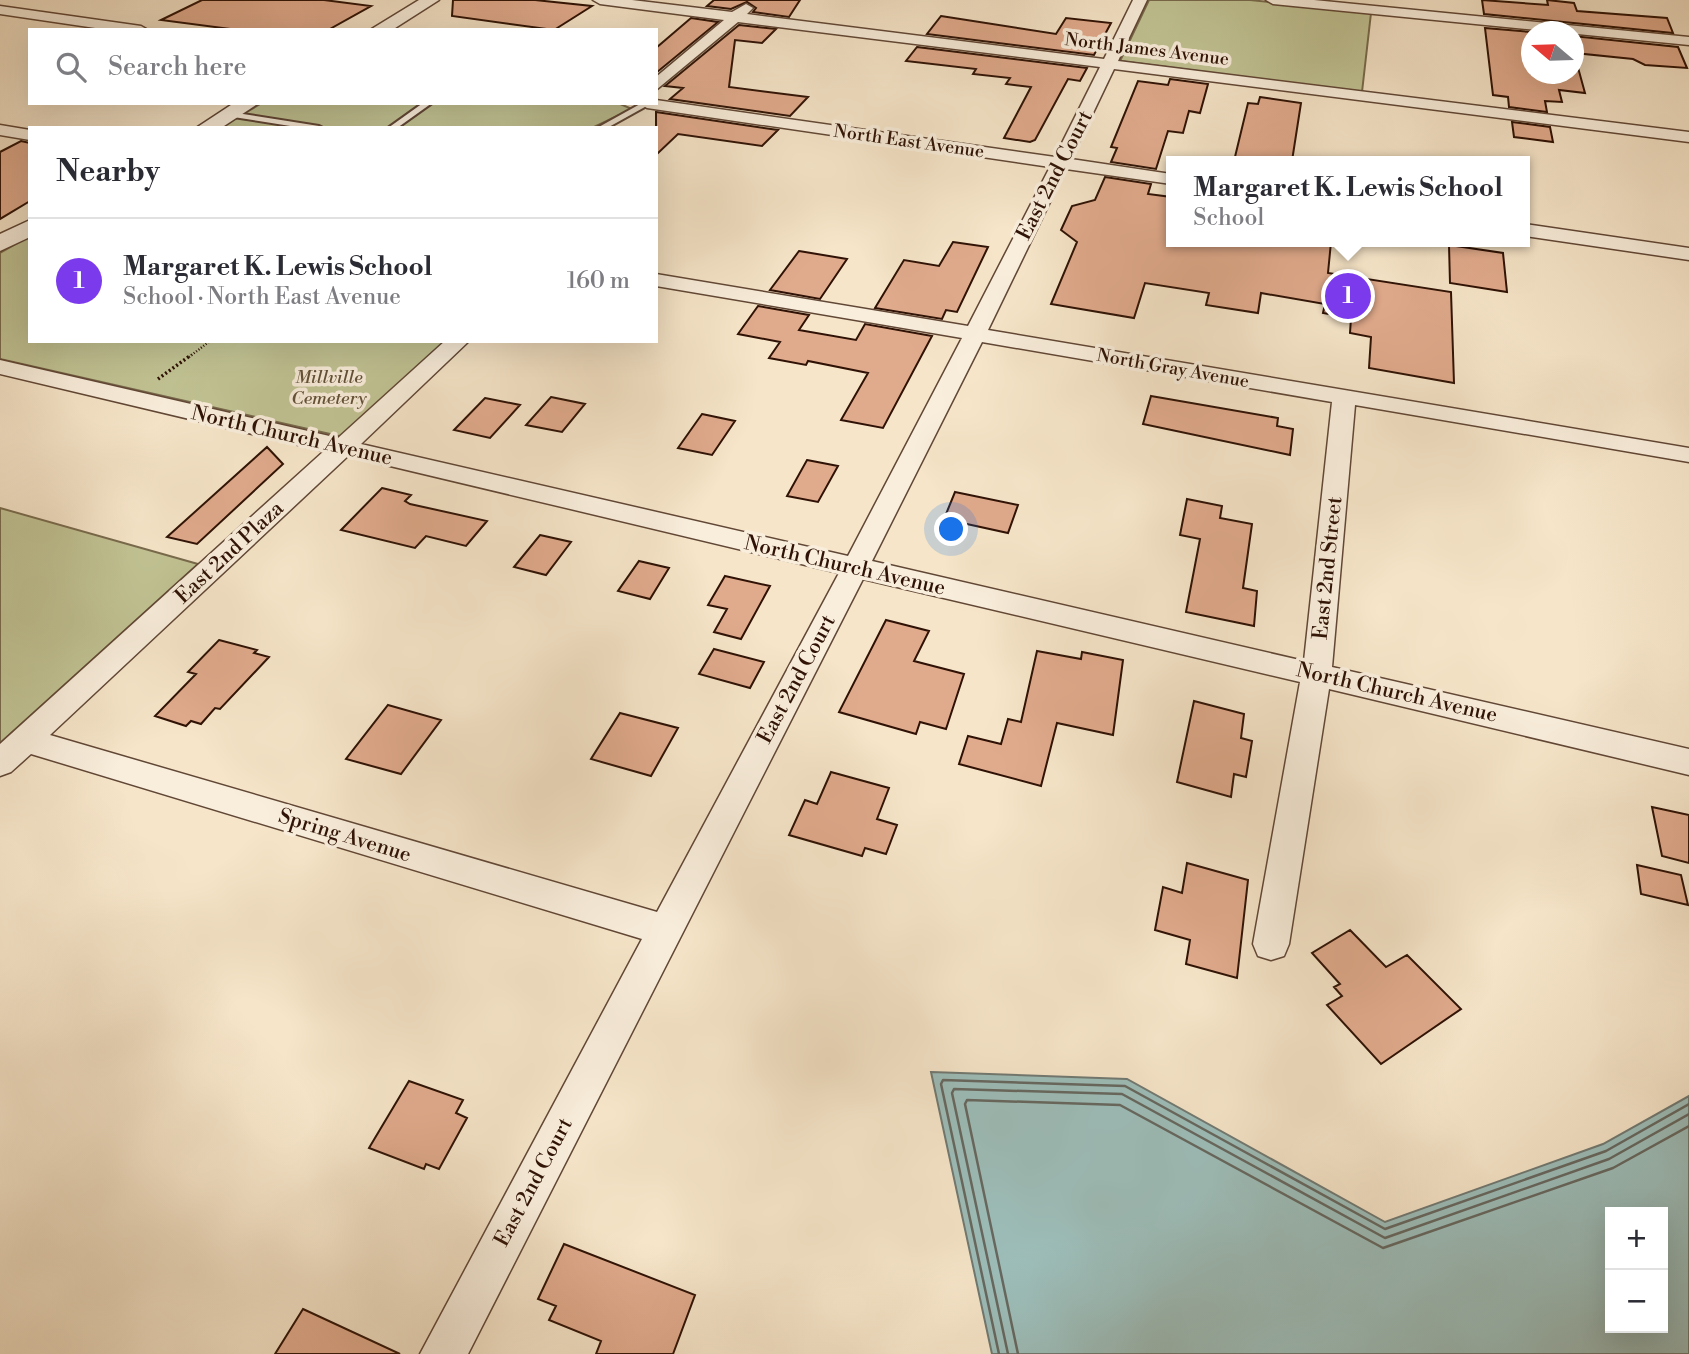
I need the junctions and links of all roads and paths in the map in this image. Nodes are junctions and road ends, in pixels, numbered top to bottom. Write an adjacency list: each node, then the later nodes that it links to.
1 (431, 0): 9 (street)
2 (600, 0): 7 (street, North James Avenue)
3 (755, 0): 7 (street)
4 (1140, 0): 11 (street, East 2nd Court)
5 (1273, 0): 10 (street)
6 (0, 10): 8 (street)
7 (736, 16): 11 (street, North James Avenue); 12 (street)
8 (127, 28)
9 (382, 28)
10 (1689, 41)
11 (1110, 63): 24 (street, North James Avenue); 25 (street, East 2nd Court)
12 (658, 83)
13 (246, 105): 17 (street)
14 (425, 105): 20 (lane)
15 (643, 105): 21 (lane)
16 (658, 105): 25 (street, North East Avenue)
17 (230, 114): 18 (street); 19 (lane)
18 (209, 126)
19 (306, 126)
20 (395, 126)
21 (605, 126)
22 (0, 130): 23 (street)
23 (28, 135)
24 (1689, 137)
25 (1060, 163): 26 (street, North East Avenue); 32 (street, East 2nd Court)
26 (1166, 178)
27 (28, 228): 29 (street)
28 (1530, 231): 30 (street)
29 (0, 244)
30 (1689, 254)
31 (658, 280): 32 (street, North Gray Avenue)
32 (973, 333): 37 (street, North Gray Avenue); 40 (street, East 2nd Court)
33 (207, 343): 36 (path)
34 (456, 343): 38 (street, East 2nd Plaza)
35 (0, 367): 36 (street, North Church Avenue)
36 (132, 398): 38 (street, North Church Avenue)
37 (1344, 398): 39 (street, North Gray Avenue); 41 (street, East 2nd Street)
38 (342, 447): 40 (street, North Church Avenue); 42 (street, East 2nd Plaza)
39 (1689, 455)
40 (855, 567): 41 (street, North Church Avenue); 45 (street, East 2nd Court)
41 (1317, 673): 43 (street, North Church Avenue); 46 (street, East 2nd Street)
42 (25, 740): 44 (street, East 2nd Plaza); 45 (street, Spring Avenue)
43 (1689, 762)
44 (0, 763)
45 (665, 930): 47 (street, East 2nd Court)
46 (1271, 944)
47 (443, 1354)

